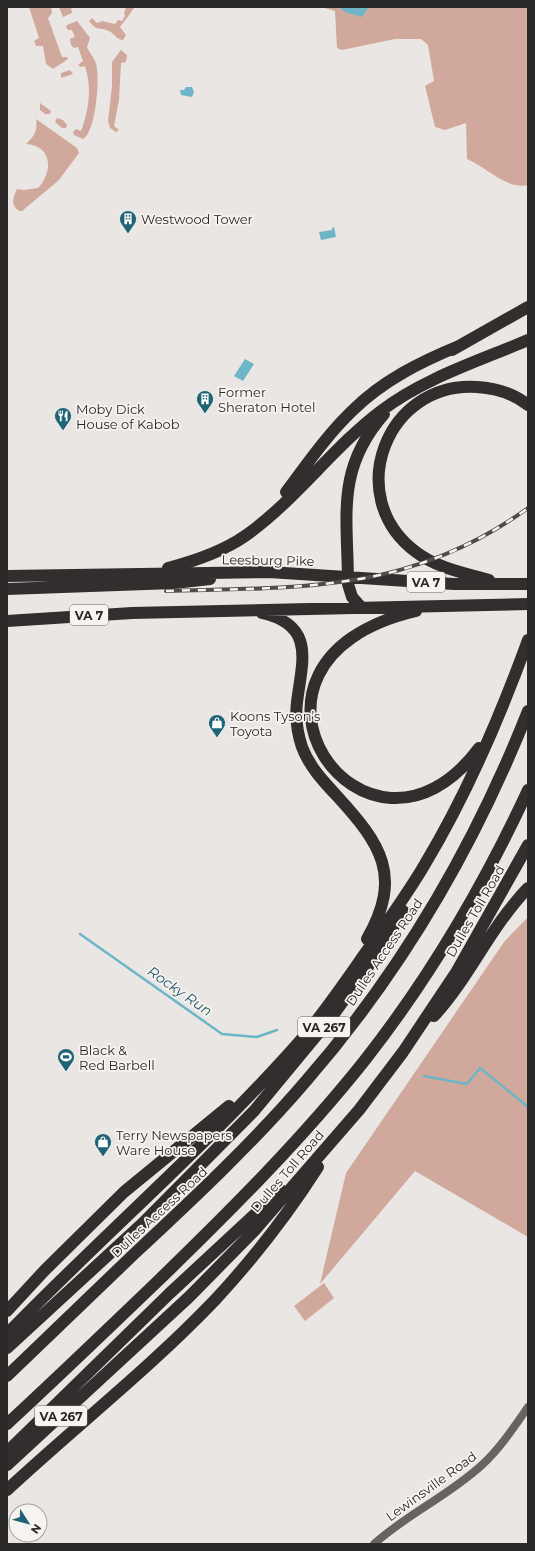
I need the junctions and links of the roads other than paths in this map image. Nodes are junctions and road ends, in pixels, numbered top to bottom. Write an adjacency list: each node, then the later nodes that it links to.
1 (528, 307): 5 (highway)
2 (528, 340): 3 (highway)
3 (404, 396): 5 (highway); 9 (highway)
4 (528, 405): 10 (highway)
5 (263, 522): 7 (highway)
6 (251, 572): 7 (highway, Leesburg Pike / VA 7); 9 (highway, Leesburg Pike / VA 7); 12 (highway)
7 (138, 573): 8 (highway, Leesburg Pike / VA 7)
8 (7, 576)
9 (348, 576): 10 (highway, Leesburg Pike / VA 7); 15 (highway)
10 (504, 584): 11 (highway, Leesburg Pike / VA 7)
11 (528, 584)
12 (7, 589)
13 (528, 604): 14 (highway, VA 7)
14 (444, 606): 15 (highway, VA 7); 20 (highway)
15 (362, 608): 16 (highway, VA 7)
16 (247, 610): 17 (highway, VA 7); 25 (highway)
17 (7, 621)
18 (528, 640): 20 (highway, VA 267)
19 (528, 711): 29 (highway, Dulles Access Road)
20 (498, 718): 23 (highway, VA 267)
21 (528, 790): 36 (highway)
22 (528, 845): 26 (highway, Dulles Toll Road / VA 267)
23 (425, 864): 25 (highway, VA 267); 32 (highway, VA 267)
24 (528, 888): 26 (highway)
25 (338, 991): 27 (highway, VA 267)
26 (403, 1052): 28 (highway, Dulles Toll Road / VA 267)
27 (275, 1068): 30 (highway); 31 (highway, VA 267)
28 (346, 1126): 37 (highway); 38 (highway, Dulles Toll Road / VA 267); 39 (highway)
29 (119, 1268): 33 (highway); 34 (highway, Dulles Access Road)
30 (7, 1310)
31 (7, 1334)
32 (7, 1348)
33 (7, 1370)
34 (7, 1376)
35 (528, 1406): 40 (main road, Lewinsville Road)
36 (7, 1424)
37 (7, 1452)
38 (7, 1465)
39 (7, 1490)
40 (374, 1544)

